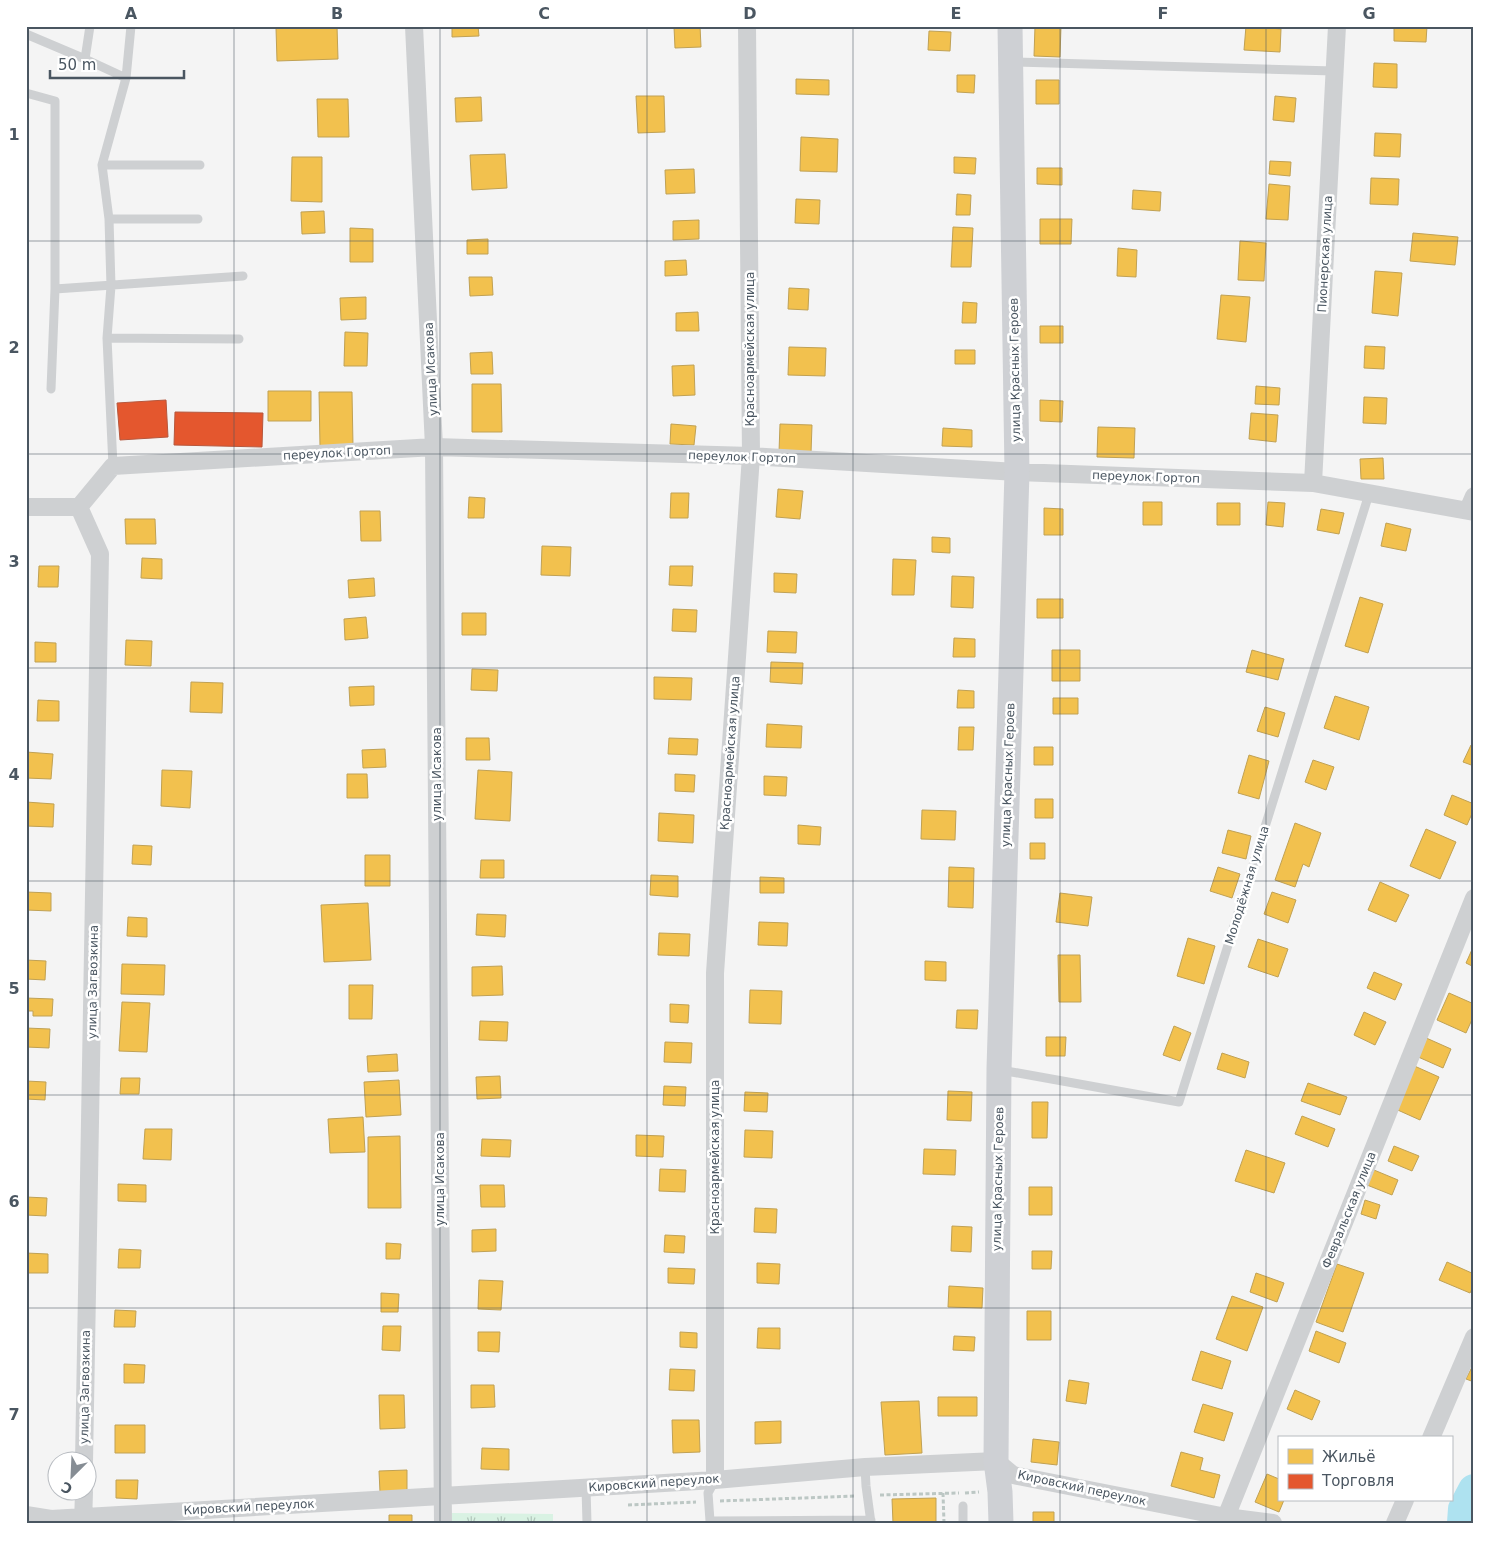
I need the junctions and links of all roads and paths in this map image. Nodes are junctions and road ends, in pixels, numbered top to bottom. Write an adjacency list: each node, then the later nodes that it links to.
1 (90, 26): 8 (lane)
2 (131, 26): 11 (lane)
3 (414, 26): 23 (street, улица Исакова)
4 (747, 26): 24 (street, Красноармейская улица)
5 (1010, 26): 9 (main road, улица Красных Героев)
6 (1337, 26): 10 (street, Пионерская улица)
7 (26, 34): 8 (lane)
8 (85, 59): 11 (lane)
9 (1010, 62): 10 (lane); 26 (main road, улица Красных Героев)
10 (1334, 71): 27 (street, Пионерская улица)
11 (126, 78): 14 (lane)
12 (26, 93): 19 (lane)
13 (200, 164): 14 (lane)
14 (102, 165): 15 (lane)
15 (109, 219): 16 (lane); 18 (lane)
16 (198, 219)
17 (243, 276): 18 (lane)
18 (111, 286): 19 (lane); 20 (lane)
19 (55, 289): 22 (lane)
20 (107, 338): 21 (lane); 25 (lane)
21 (239, 339)
22 (52, 389)
23 (434, 447): 24 (street, переулок Гортоп); 25 (street, переулок Гортоп); 42 (street, улица Исакова)
24 (750, 456): 26 (street, переулок Гортоп); 39 (street, Красноармейская улица)
25 (113, 466): 29 (street)
26 (1017, 472): 27 (street, переулок Гортоп); 33 (main road, улица Красных Героев)
27 (1314, 483): 28 (street, переулок Гортоп)
28 (1369, 494): 30 (street, переулок Гортоп); 33 (lane, Молодёжная улица)
29 (79, 506): 31 (street); 36 (street, улица Загвозкина)
30 (1472, 506)
31 (26, 507)
32 (1474, 898): 48 (street, Февральская улица)
33 (999, 1069): 37 (main road, улица Красных Героев)
34 (1474, 1338): 35 (street)
35 (1432, 1436)
36 (84, 1452)
37 (996, 1461): 38 (street, Кировский переулок); 48 (street, Кировский переулок); 55 (main road, улица Красных Героев)
38 (865, 1467): 39 (street, Кировский переулок); 49 (lane)
39 (715, 1480): 40 (street, Кировский переулок); 50 (lane)
40 (586, 1488): 42 (street, Кировский переулок); 52 (lane)
41 (943, 1493): 53 (path)
42 (443, 1496): 47 (street, Кировский переулок); 51 (street, улица Исакова)
43 (84, 1502): 47 (street)
44 (1404, 1502): 57 (street)
45 (963, 1506): 54 (lane)
46 (26, 1515): 47 (street, Кировский переулок)
47 (83, 1520)
48 (1226, 1520): 56 (street, Кировский переулок)
49 (871, 1521): 50 (lane)
50 (710, 1522)
51 (444, 1523)
52 (587, 1523)
53 (944, 1523)
54 (963, 1523)
55 (1001, 1523)
56 (1273, 1523)
57 (1395, 1523)

